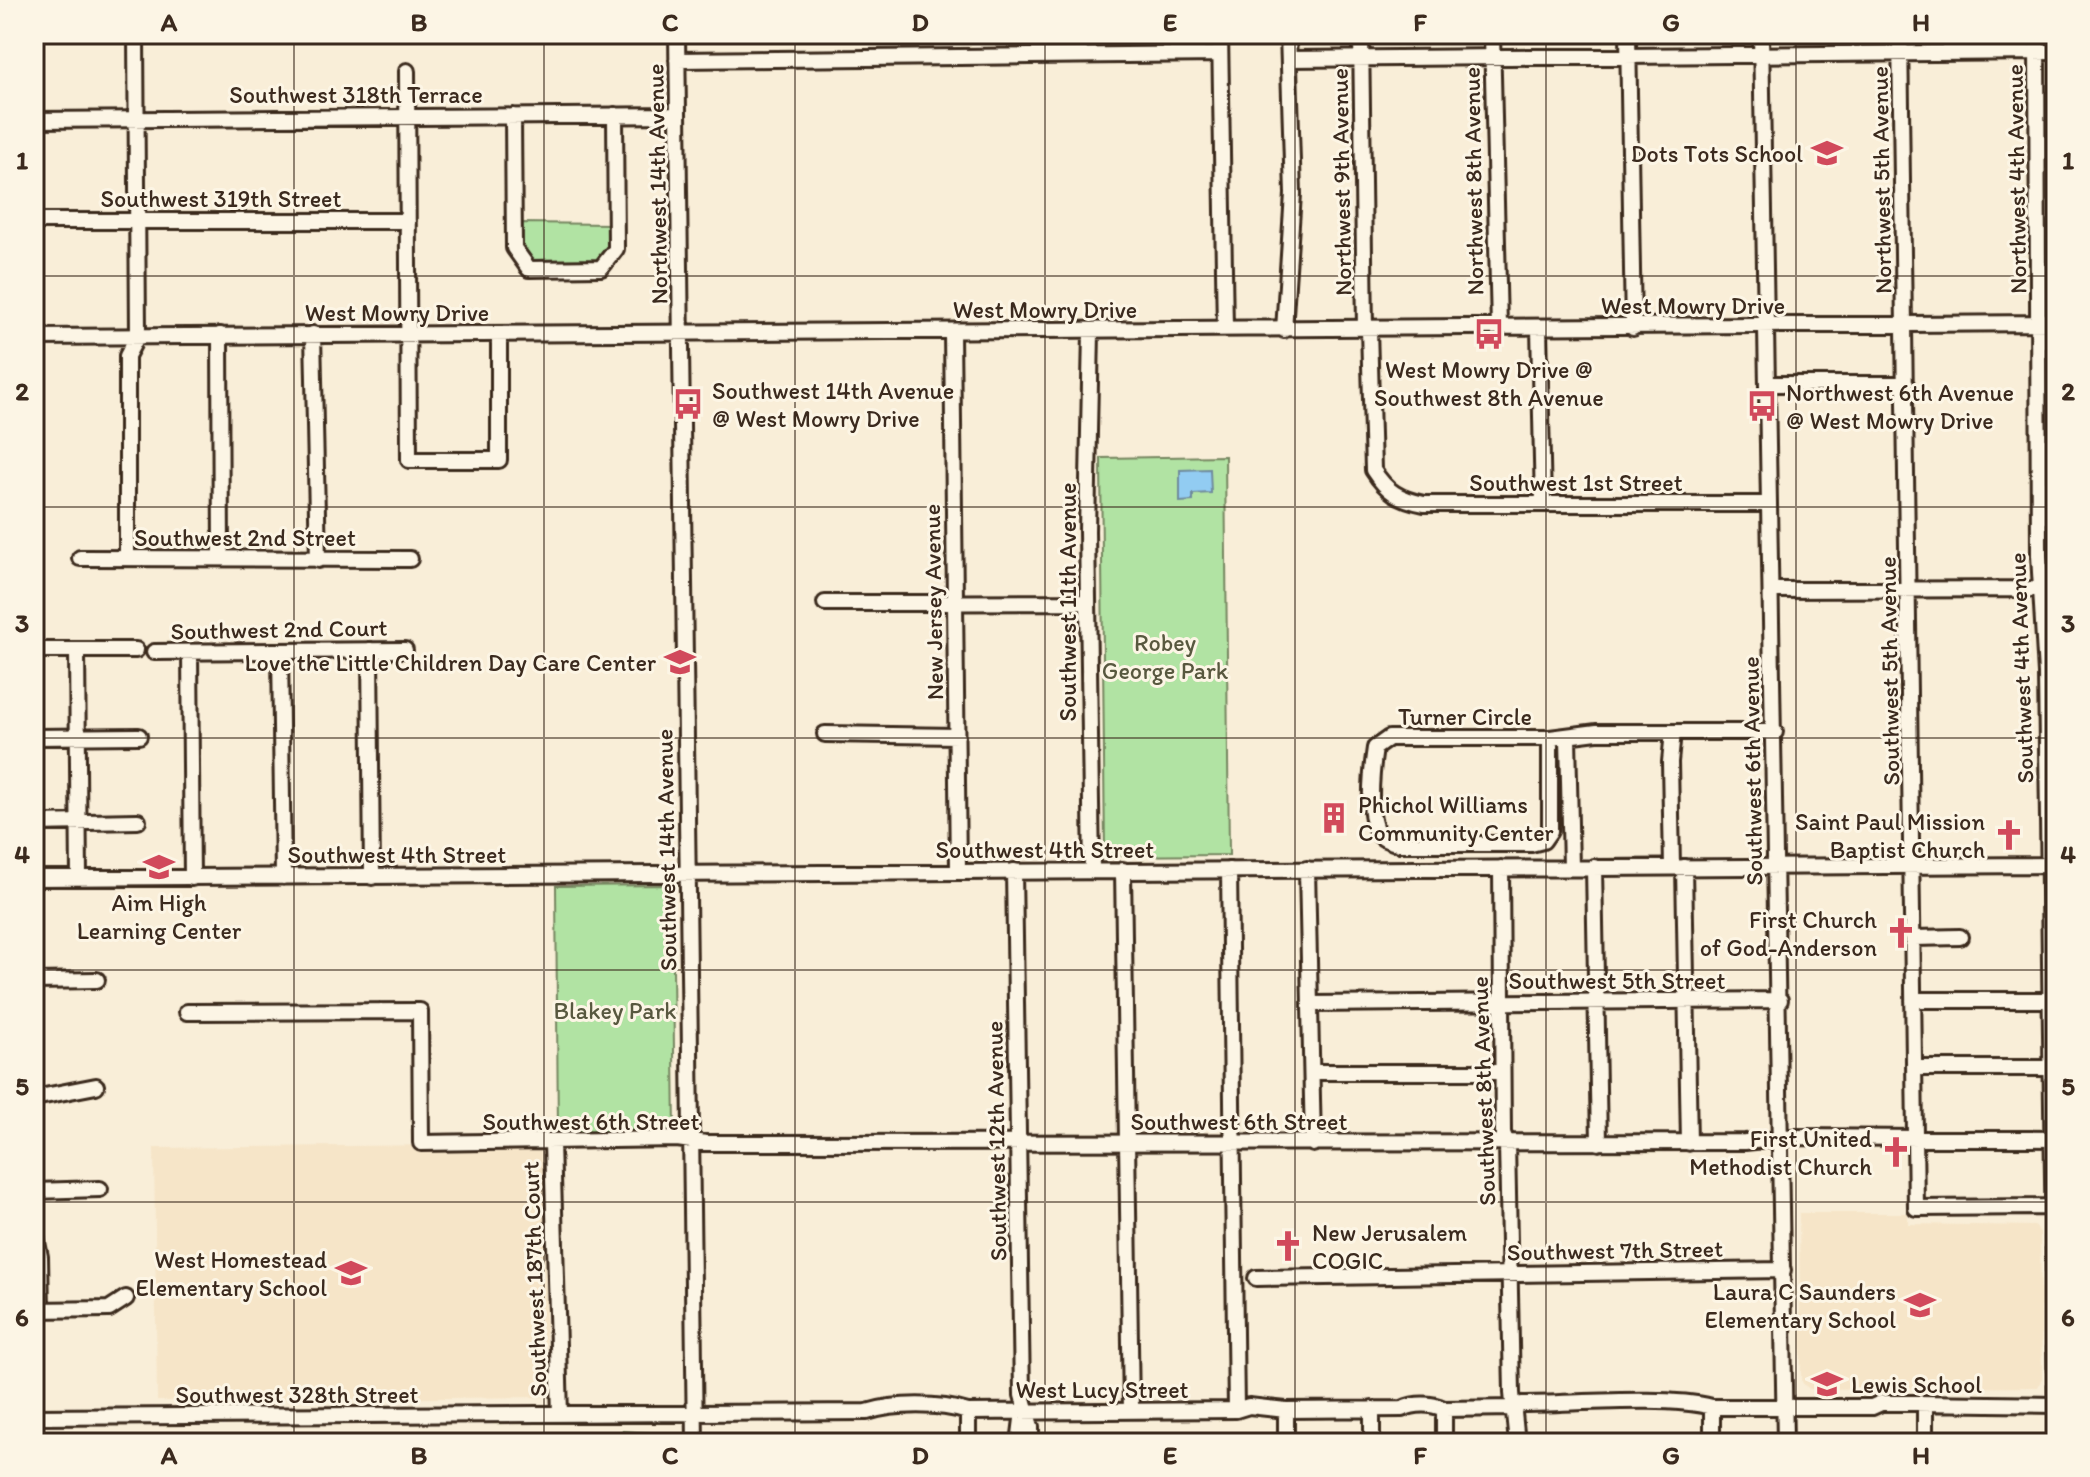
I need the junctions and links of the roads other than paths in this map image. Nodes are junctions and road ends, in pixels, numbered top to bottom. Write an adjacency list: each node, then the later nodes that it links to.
1 (136, 34): 26 (street)
2 (677, 34): 20 (street, Northwest 14th Avenue)
3 (1220, 34): 13 (street)
4 (1288, 34): 19 (street)
5 (1361, 34): 18 (street, Northwest 9th Avenue)
6 (1492, 34): 17 (street, Northwest 8th Avenue)
7 (1628, 34): 15 (street)
8 (1761, 34): 14 (street, Southwest 6th Avenue)
9 (1900, 34): 16 (street, Northwest 5th Avenue)
10 (2037, 34): 11 (street, Northwest 4th Avenue)
11 (2037, 52): 12 (street); 16 (street); 31 (street, Northwest 4th Avenue)
12 (2056, 52)
13 (1220, 54): 20 (street); 38 (street)
14 (1762, 54): 15 (street); 16 (street); 35 (street, Southwest 6th Avenue)
15 (1628, 55): 17 (street); 37 (street)
16 (1901, 55): 33 (street, Northwest 5th Avenue)
17 (1493, 56): 18 (street); 34 (street, Northwest 8th Avenue)
18 (1361, 57): 19 (street); 39 (street, Northwest 9th Avenue)
19 (1289, 59): 40 (street)
20 (677, 60): 24 (street, Northwest 14th Avenue)
21 (407, 71): 22 (street)
22 (410, 115): 25 (street, Southwest 318th Terrace); 26 (street, Southwest 318th Terrace); 30 (street)
23 (615, 115): 24 (street, Southwest 318th Terrace); 25 (street, Southwest 318th Terrace); 25 (street)
24 (678, 115): 46 (street, Northwest 14th Avenue)
25 (513, 116)
26 (136, 118): 27 (street, Southwest 318th Terrace); 28 (street)
27 (34, 120)
28 (139, 219): 29 (street, Southwest 319th Street); 30 (street, Southwest 319th Street); 47 (street)
29 (34, 221)
30 (408, 221): 41 (street)
31 (2040, 323): 32 (street, West Mowry Drive); 33 (street, West Mowry Drive); 60 (street, Southwest 4th Avenue)
32 (2056, 323)
33 (1904, 325): 35 (street, West Mowry Drive); 51 (street, Southwest 5th Avenue)
34 (1499, 327): 36 (street, West Mowry Drive); 39 (street, West Mowry Drive)
35 (1766, 327): 37 (street, West Mowry Drive); 50 (street, Southwest 6th Avenue)
36 (1539, 328): 37 (street, West Mowry Drive); 53 (street)
37 (1633, 328)
38 (1225, 329): 40 (street, West Mowry Drive); 43 (street, West Mowry Drive)
39 (1367, 329): 40 (street, West Mowry Drive); 52 (street, Northwest 9th Avenue)
40 (1284, 330)
41 (406, 332): 44 (street, West Mowry Drive); 45 (street, West Mowry Drive); 45 (street)
42 (952, 332): 43 (street, West Mowry Drive); 46 (street, West Mowry Drive); 63 (street, New Jersey Avenue)
43 (1091, 332): 64 (street, Southwest 11th Avenue)
44 (313, 334): 48 (street, West Mowry Drive); 59 (street)
45 (499, 334): 46 (street, West Mowry Drive)
46 (682, 334): 101 (street, Southwest 14th Avenue)
47 (138, 335): 48 (street, West Mowry Drive); 49 (street, West Mowry Drive); 56 (street)
48 (220, 335): 57 (street)
49 (34, 337)
50 (1767, 384): 51 (street); 54 (street, Southwest 6th Avenue)
51 (1906, 384): 62 (street, Southwest 5th Avenue)
52 (1386, 490): 53 (street, Southwest 1st Street)
53 (1543, 504): 54 (street, Southwest 1st Street)
54 (1769, 504): 61 (street, Southwest 6th Avenue)
55 (80, 558): 56 (street, Southwest 2nd Street)
56 (127, 558): 57 (street, Southwest 2nd Street)
57 (221, 558): 59 (street, Southwest 2nd Street)
58 (410, 559): 59 (street, Southwest 2nd Street)
59 (318, 560)
60 (2049, 589): 62 (street); 88 (street, Southwest 4th Avenue)
61 (1771, 590): 62 (street); 75 (street, Southwest 6th Avenue)
62 (1910, 590): 87 (street, Southwest 5th Avenue)
63 (956, 601): 64 (street); 65 (street); 79 (street, New Jersey Avenue)
64 (1088, 602): 100 (street, Southwest 11th Avenue)
65 (825, 603)
66 (34, 650): 70 (street, Southwest 2nd Court)
67 (136, 650): 70 (street, Southwest 2nd Court)
68 (370, 650): 69 (street, Southwest 2nd Court); 71 (street, Southwest 2nd Court); 103 (street)
69 (405, 650)
70 (77, 651): 77 (street)
71 (280, 651): 73 (street, Southwest 2nd Court); 102 (street)
72 (154, 652): 73 (street, Southwest 2nd Court)
73 (190, 652): 106 (street)
74 (1673, 732): 75 (street); 82 (street); 92 (street)
75 (1775, 732): 89 (street, Southwest 6th Avenue)
76 (825, 734): 79 (street)
77 (78, 736): 78 (street); 80 (street); 85 (street)
78 (139, 736)
79 (957, 736): 98 (street, New Jersey Avenue)
80 (34, 737)
81 (1550, 738): 82 (street); 86 (street, Turner Circle); 86 (street, Turner Circle)
82 (1568, 738): 90 (street)
83 (138, 821): 85 (street)
84 (34, 823): 85 (street)
85 (79, 823): 105 (street)
86 (1463, 844): 93 (street)
87 (1914, 865): 88 (street, Southwest 4th Street); 89 (street, Southwest 4th Street); 109 (street, Southwest 5th Avenue)
88 (2052, 865): 107 (street, Southwest 4th Avenue)
89 (1776, 866): 92 (street, Southwest 4th Street); 112 (street, Southwest 6th Avenue)
90 (1571, 867): 91 (street, Southwest 4th Street); 94 (street, Southwest 4th Street)
91 (1594, 867): 92 (street, Southwest 4th Street); 117 (street)
92 (1678, 867): 116 (street)
93 (1464, 868): 94 (street, Southwest 4th Street); 95 (street, Southwest 4th Street)
94 (1501, 868): 115 (street, Southwest 8th Avenue)
95 (1307, 869): 97 (street, Southwest 4th Street); 118 (street)
96 (1123, 870): 97 (street, Southwest 4th Street); 100 (street, Southwest 4th Street); 132 (street)
97 (1229, 870): 136 (street)
98 (958, 871): 99 (street, Southwest 4th Street); 101 (street, Southwest 4th Street)
99 (1014, 871): 100 (street, Southwest 4th Street); 130 (street, Southwest 12th Avenue)
100 (1092, 871)
101 (688, 874): 103 (street, Southwest 4th Street); 129 (street, Southwest 14th Avenue)
102 (283, 877): 103 (street, Southwest 4th Street); 106 (street, Southwest 4th Street)
103 (372, 877)
104 (34, 878): 105 (street, Southwest 4th Street)
105 (79, 878): 106 (street, Southwest 4th Street)
106 (192, 878)
107 (2052, 936): 114 (street, Southwest 4th Avenue)
108 (1960, 937): 109 (street)
109 (1914, 938): 113 (street, Southwest 5th Avenue)
110 (97, 980): 111 (street)
111 (34, 981)
112 (1780, 1000): 116 (street, Southwest 5th Street); 128 (street, Southwest 6th Avenue)
113 (1913, 1000): 114 (street); 120 (street, Southwest 5th Avenue)
114 (2052, 1000): 121 (street, Southwest 4th Avenue)
115 (1501, 1002): 117 (street, Southwest 5th Street); 118 (street, Southwest 5th Street); 123 (street, Southwest 8th Avenue)
116 (1688, 1002): 117 (street, Southwest 5th Street); 135 (street)
117 (1597, 1003): 134 (street)
118 (1310, 1004): 122 (street)
119 (187, 1012): 131 (street, Southwest 6th Street)
120 (1915, 1068): 121 (street); 126 (street, Southwest 5th Avenue)
121 (2050, 1068): 127 (street, Southwest 4th Avenue)
122 (1312, 1072): 123 (street); 137 (street)
123 (1502, 1072): 133 (street, Southwest 8th Avenue)
124 (96, 1086): 125 (street)
125 (34, 1098)
126 (1916, 1137): 127 (street, Southwest 6th Street); 128 (street, Southwest 6th Street); 141 (street, Southwest 5th Avenue)
127 (2054, 1138): 138 (street, Southwest 4th Avenue)
128 (1782, 1139): 135 (street, Southwest 6th Street); 144 (street, Southwest 6th Avenue)
129 (692, 1141): 130 (street, Southwest 6th Street); 131 (street, Southwest 6th Street); 163 (street, Southwest 14th Avenue)
130 (1018, 1142): 132 (street, Southwest 6th Street); 160 (street, Southwest 12th Avenue)
131 (552, 1143): 164 (street, Southwest 187th Court)
132 (1127, 1143): 136 (street, Southwest 6th Street); 161 (street)
133 (1507, 1143): 134 (street, Southwest 6th Street); 137 (street, Southwest 6th Street); 145 (street, Southwest 8th Avenue)
134 (1599, 1143): 135 (street, Southwest 6th Street)
135 (1689, 1143)
136 (1233, 1144): 137 (street, Southwest 6th Street); 158 (street)
137 (1313, 1144)
138 (2054, 1174): 141 (street, Southwest 4th Avenue)
139 (100, 1189): 140 (street)
140 (34, 1191)
141 (2052, 1207): 143 (street, Southwest 4th Avenue)
142 (34, 1227): 148 (street)
143 (2054, 1250): 149 (street, Southwest 4th Avenue)
144 (1783, 1270): 145 (street, Southwest 7th Street); 154 (street, Southwest 6th Avenue)
145 (1511, 1274): 146 (street, Southwest 7th Street); 155 (street, Southwest 8th Avenue)
146 (1256, 1278)
147 (126, 1298): 148 (street)
148 (37, 1310)
149 (2055, 1325): 150 (street, Southwest 4th Avenue)
150 (2056, 1396)
151 (1925, 1405): 152 (street, West Lucy Street); 154 (street, West Lucy Street); 176 (street)
152 (2056, 1405)
153 (1712, 1407): 154 (street, West Lucy Street); 155 (street, West Lucy Street); 174 (street)
154 (1785, 1407): 175 (street, Southwest 6th Avenue)
155 (1514, 1408): 157 (street, West Lucy Street); 173 (street, Southwest 8th Avenue)
156 (1372, 1409): 157 (street, West Lucy Street); 159 (street, West Lucy Street); 171 (street)
157 (1444, 1409): 172 (street)
158 (1236, 1410): 159 (street, West Lucy Street); 161 (street, West Lucy Street)
159 (1286, 1410): 170 (street)
160 (1023, 1411): 161 (street, West Lucy Street); 162 (street, West Lucy Street); 168 (street); 169 (street)
161 (1131, 1411)
162 (968, 1412): 163 (street, West Lucy Street); 167 (street)
163 (696, 1413): 164 (street, Southwest 328th Street); 166 (street, Southwest 14th Avenue)
164 (560, 1414): 165 (street, Southwest 328th Street)
165 (34, 1417)
166 (695, 1443)
167 (968, 1443)
168 (1019, 1443)
169 (1031, 1443)
170 (1286, 1443)
171 (1372, 1443)
172 (1444, 1443)
173 (1517, 1443)
174 (1712, 1443)
175 (1785, 1443)
176 (1925, 1443)

